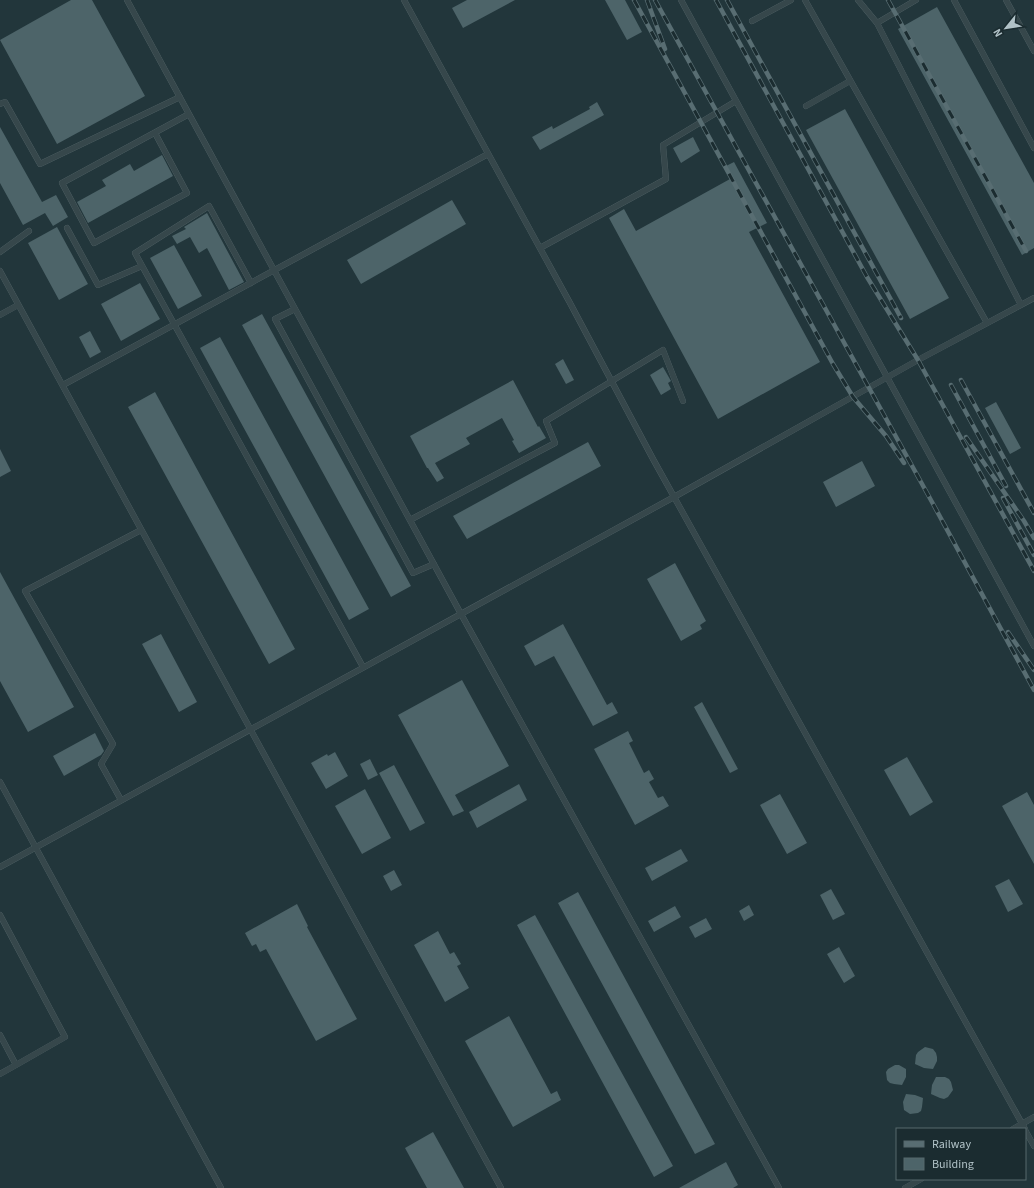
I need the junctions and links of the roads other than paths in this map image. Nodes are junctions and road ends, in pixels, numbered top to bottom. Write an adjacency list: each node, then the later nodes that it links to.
1 (404, 0): 21 (lane)
2 (681, 0): 15 (lane)
3 (791, 0): 10 (lane)
4 (805, 0): 13 (lane)
5 (858, 0): 11 (lane)
6 (916, 0): 11 (lane)
7 (954, 0): 20 (lane)
8 (1006, 0): 12 (lane)
9 (129, 1): 14 (lane)
10 (752, 21)
11 (877, 23): 32 (lane)
12 (1034, 51)
13 (850, 81): 17 (lane); 35 (lane)
14 (180, 97): 16 (lane); 18 (lane)
15 (736, 101): 24 (lane); 37 (lane)
16 (0, 104)
17 (806, 106)
18 (189, 114): 19 (lane); 27 (lane)
19 (155, 133): 19 (lane)
20 (1034, 148)
21 (488, 154): 24 (lane); 27 (lane)
22 (67, 228): 26 (lane)
23 (29, 231): 25 (lane)
24 (540, 248): 38 (lane)
25 (0, 252)
26 (142, 266): 29 (lane); 36 (lane)
27 (275, 270): 29 (lane); 33 (lane)
28 (0, 271): 31 (lane)
29 (251, 283): 36 (lane)
30 (1034, 298): 32 (lane)
31 (18, 304): 34 (lane); 39 (lane)
32 (1021, 305): 35 (lane)
33 (296, 309): 42 (lane); 44 (lane)
34 (0, 315)
35 (987, 323): 37 (lane)
36 (174, 324): 39 (lane); 47 (lane)
37 (887, 378): 41 (lane); 46 (lane)
38 (612, 382): 40 (lane); 41 (lane); 42 (lane)
39 (63, 385): 43 (lane)
40 (683, 400)
41 (674, 497): 45 (lane); 58 (lane)
42 (410, 520): 44 (lane)
43 (142, 530): 48 (lane); 50 (lane)
44 (434, 564): 45 (lane)
45 (461, 614): 47 (lane); 64 (lane)
46 (1034, 646)
47 (363, 667): 48 (lane)
48 (250, 729): 50 (lane); 63 (lane)
49 (0, 782): 51 (lane)
50 (121, 800): 51 (lane)
51 (36, 848): 52 (lane); 62 (lane)
52 (0, 867)
53 (0, 915): 55 (lane)
54 (0, 1035): 55 (lane)
55 (16, 1065): 56 (lane)
56 (0, 1074)
57 (1034, 1117): 58 (lane)
58 (1024, 1128)
59 (1026, 1132): 60 (lane)
60 (1034, 1146)
61 (919, 1180): 65 (lane)
62 (221, 1188)
63 (501, 1188)
64 (779, 1188)
65 (905, 1188)

